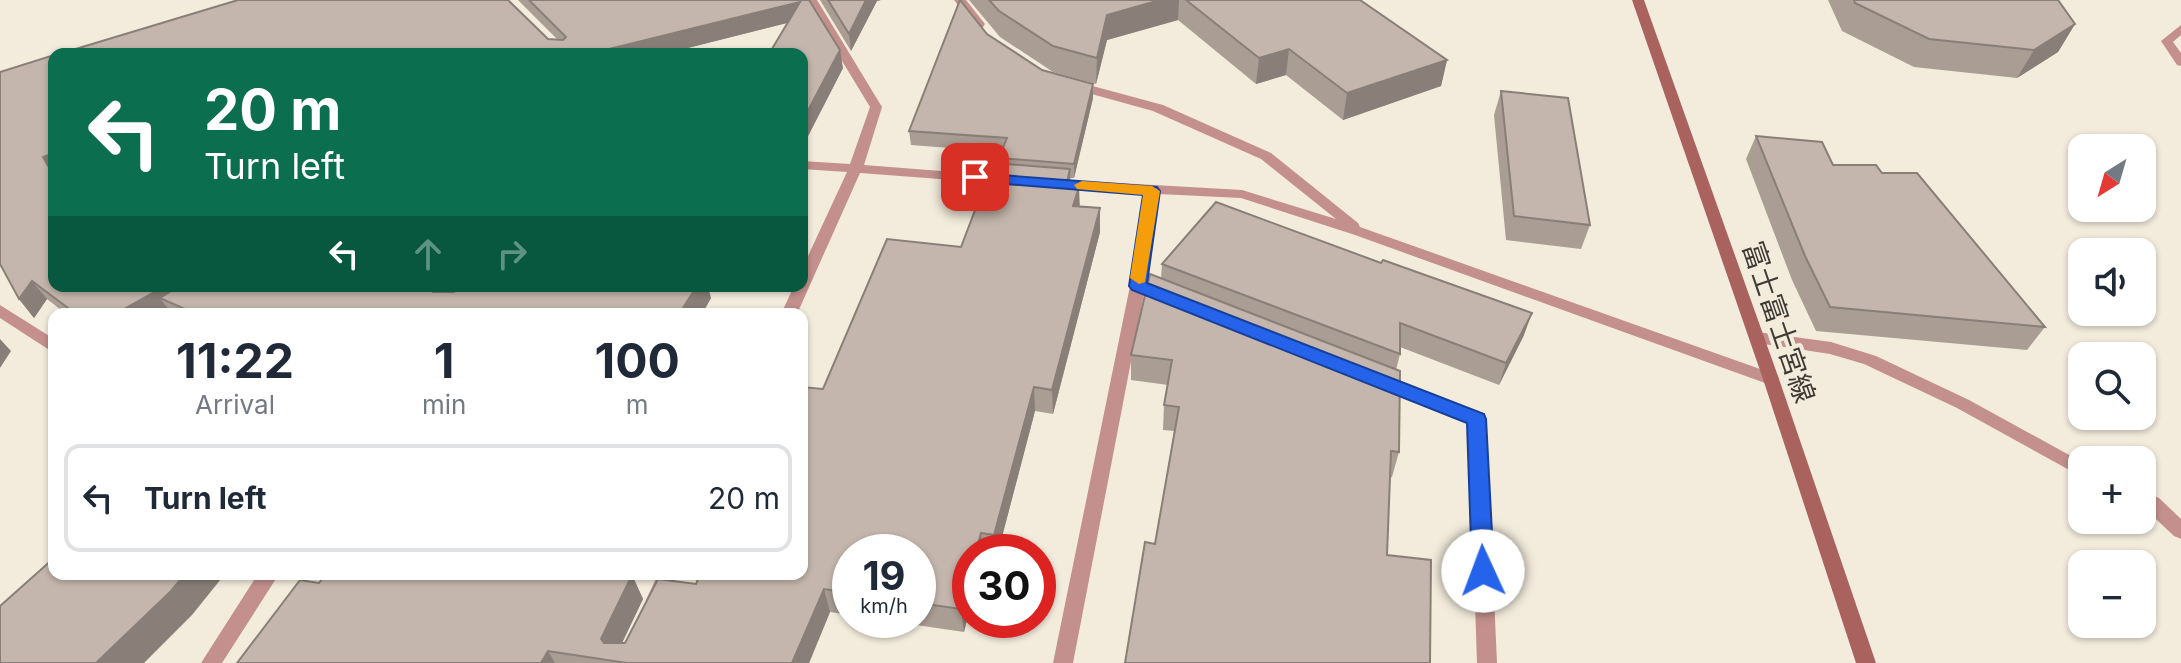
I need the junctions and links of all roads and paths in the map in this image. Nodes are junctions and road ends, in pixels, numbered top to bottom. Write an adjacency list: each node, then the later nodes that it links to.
1 (811, 0): 9 (street)
2 (960, 0): 5 (street)
3 (1638, 0): 16 (main road, 富士富士宮線)
4 (2181, 29): 6 (street)
5 (985, 32)
6 (2181, 62)
7 (1062, 82): 11 (street)
8 (808, 165): 9 (street)
9 (856, 168): 10 (street); 12 (street)
10 (1152, 191): 11 (street); 13 (street)
11 (1360, 232): 19 (street)
12 (808, 273)
13 (1138, 286): 14 (street); 27 (street)
14 (1182, 303)
15 (0, 310): 17 (street)
16 (1757, 338): 19 (main road, 富士富士宮線); 20 (street)
17 (48, 343)
18 (1359, 373): 28 (street)
19 (1771, 379): 29 (main road, 富士富士宮線)
20 (2068, 462)
21 (2156, 506): 22 (street)
22 (2181, 531)
23 (265, 580): 26 (street)
24 (665, 580): 25 (street)
25 (650, 612)
26 (211, 663)
27 (1063, 663)
28 (1487, 663)
29 (1866, 663)

